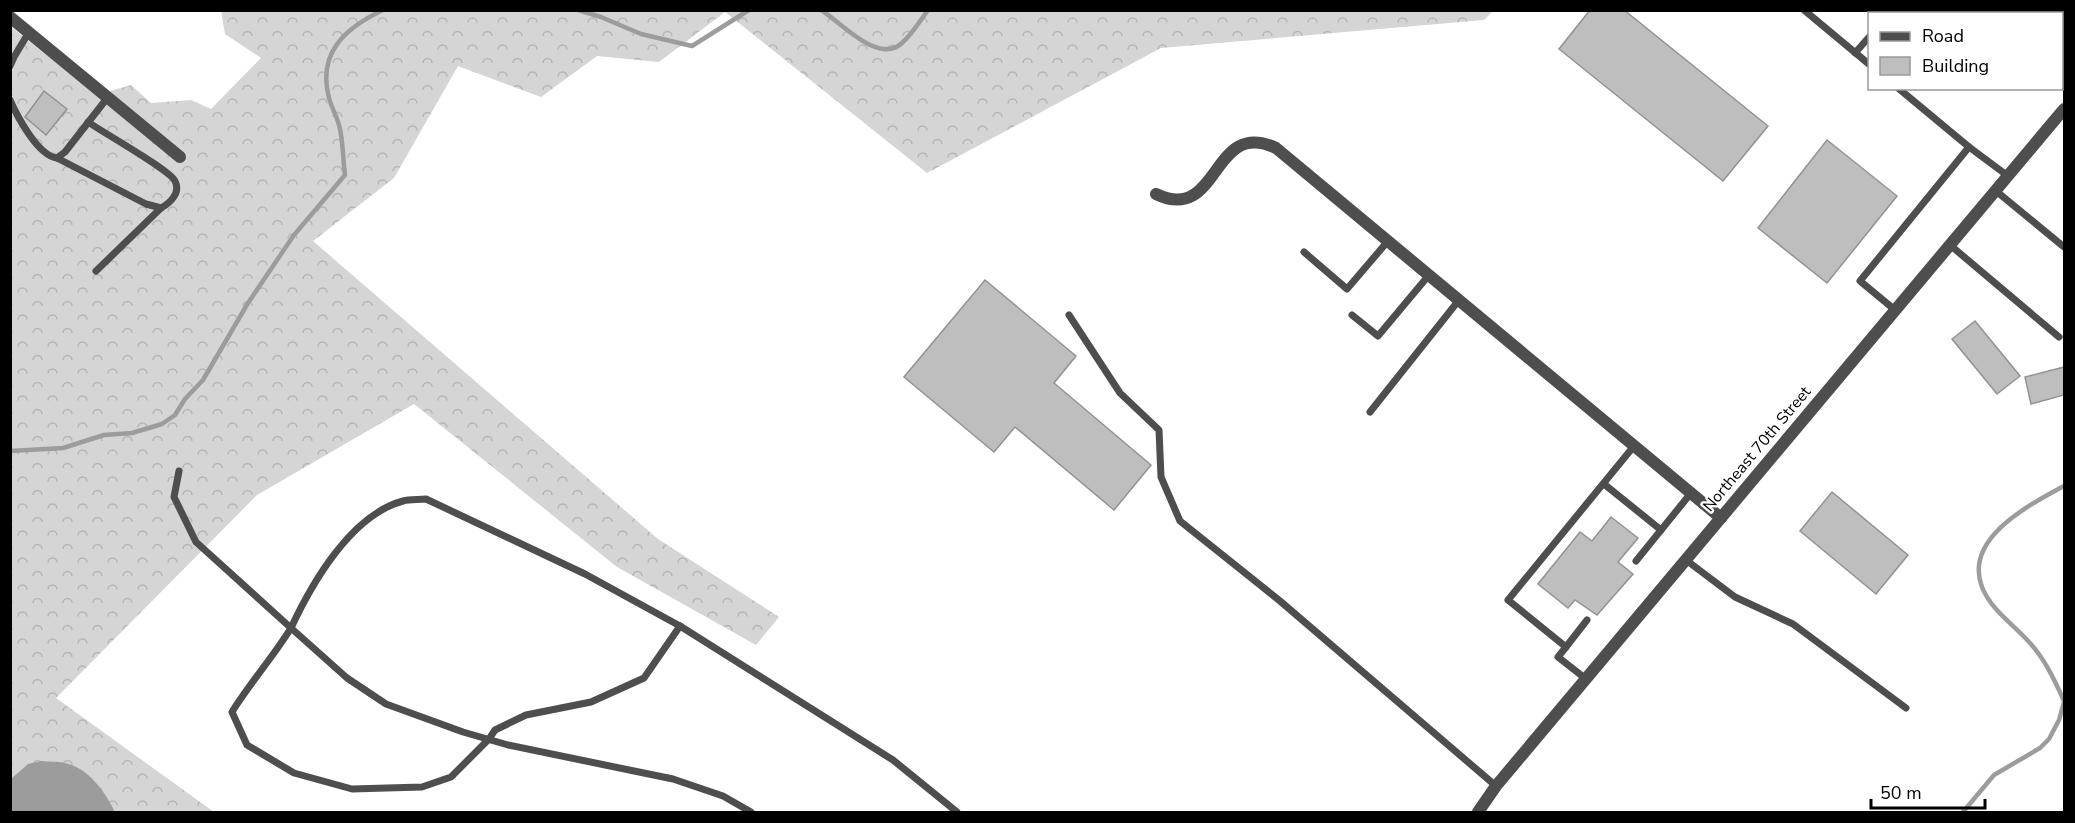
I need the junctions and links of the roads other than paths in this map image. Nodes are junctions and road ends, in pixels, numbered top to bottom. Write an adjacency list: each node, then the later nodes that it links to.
1 (1807, 11): 5 (lane)
2 (10, 17): 3 (street)
3 (29, 32): 7 (lane); 9 (street)
4 (1868, 37): 5 (lane)
5 (1855, 53): 6 (lane)
6 (1868, 64)
7 (10, 66)
8 (1900, 90): 13 (lane)
9 (108, 97): 12 (lane); 14 (street)
10 (10, 100): 15 (lane)
11 (2064, 109): 16 (street, Northeast 70th Street)
12 (88, 122): 15 (lane); 19 (lane)
13 (1969, 147): 16 (lane); 27 (lane)
14 (180, 157)
15 (57, 158): 19 (lane)
16 (2008, 176): 17 (street, Northeast 70th Street)
17 (1996, 191): 21 (street, Northeast 70th Street); 22 (lane)
18 (1156, 194): 20 (street)
19 (161, 207): 24 (lane)
20 (1388, 241): 23 (lane); 25 (street)
21 (1950, 245): 27 (street, Northeast 70th Street); 30 (lane)
22 (2064, 247)
23 (1304, 252)
24 (96, 271)
25 (1429, 275): 26 (street); 29 (lane)
26 (1459, 300): 31 (lane); 32 (street)
27 (1895, 310): 36 (street, Northeast 70th Street)
28 (1069, 315): 47 (lane)
29 (1352, 315)
30 (2059, 337)
31 (1370, 412)
32 (1634, 446): 34 (lane); 35 (street)
33 (179, 471): 42 (lane)
34 (1604, 484): 37 (lane); 43 (lane)
35 (1691, 493): 36 (street); 37 (lane)
36 (1721, 518): 38 (street, Northeast 70th Street)
37 (1661, 530): 39 (lane)
38 (1686, 560): 44 (street, Northeast 70th Street); 45 (lane)
39 (1636, 561)
40 (1587, 620): 43 (lane)
41 (681, 626): 42 (lane); 46 (lane); 49 (lane)
42 (291, 628): 46 (lane); 46 (lane)
43 (1566, 647): 44 (lane)
44 (1586, 679): 47 (street, Northeast 70th Street)
45 (1906, 708)
46 (489, 739): 48 (lane)
47 (1496, 786): 50 (street, Northeast 70th Street)
48 (751, 813)
49 (957, 813)
50 (1478, 813)

